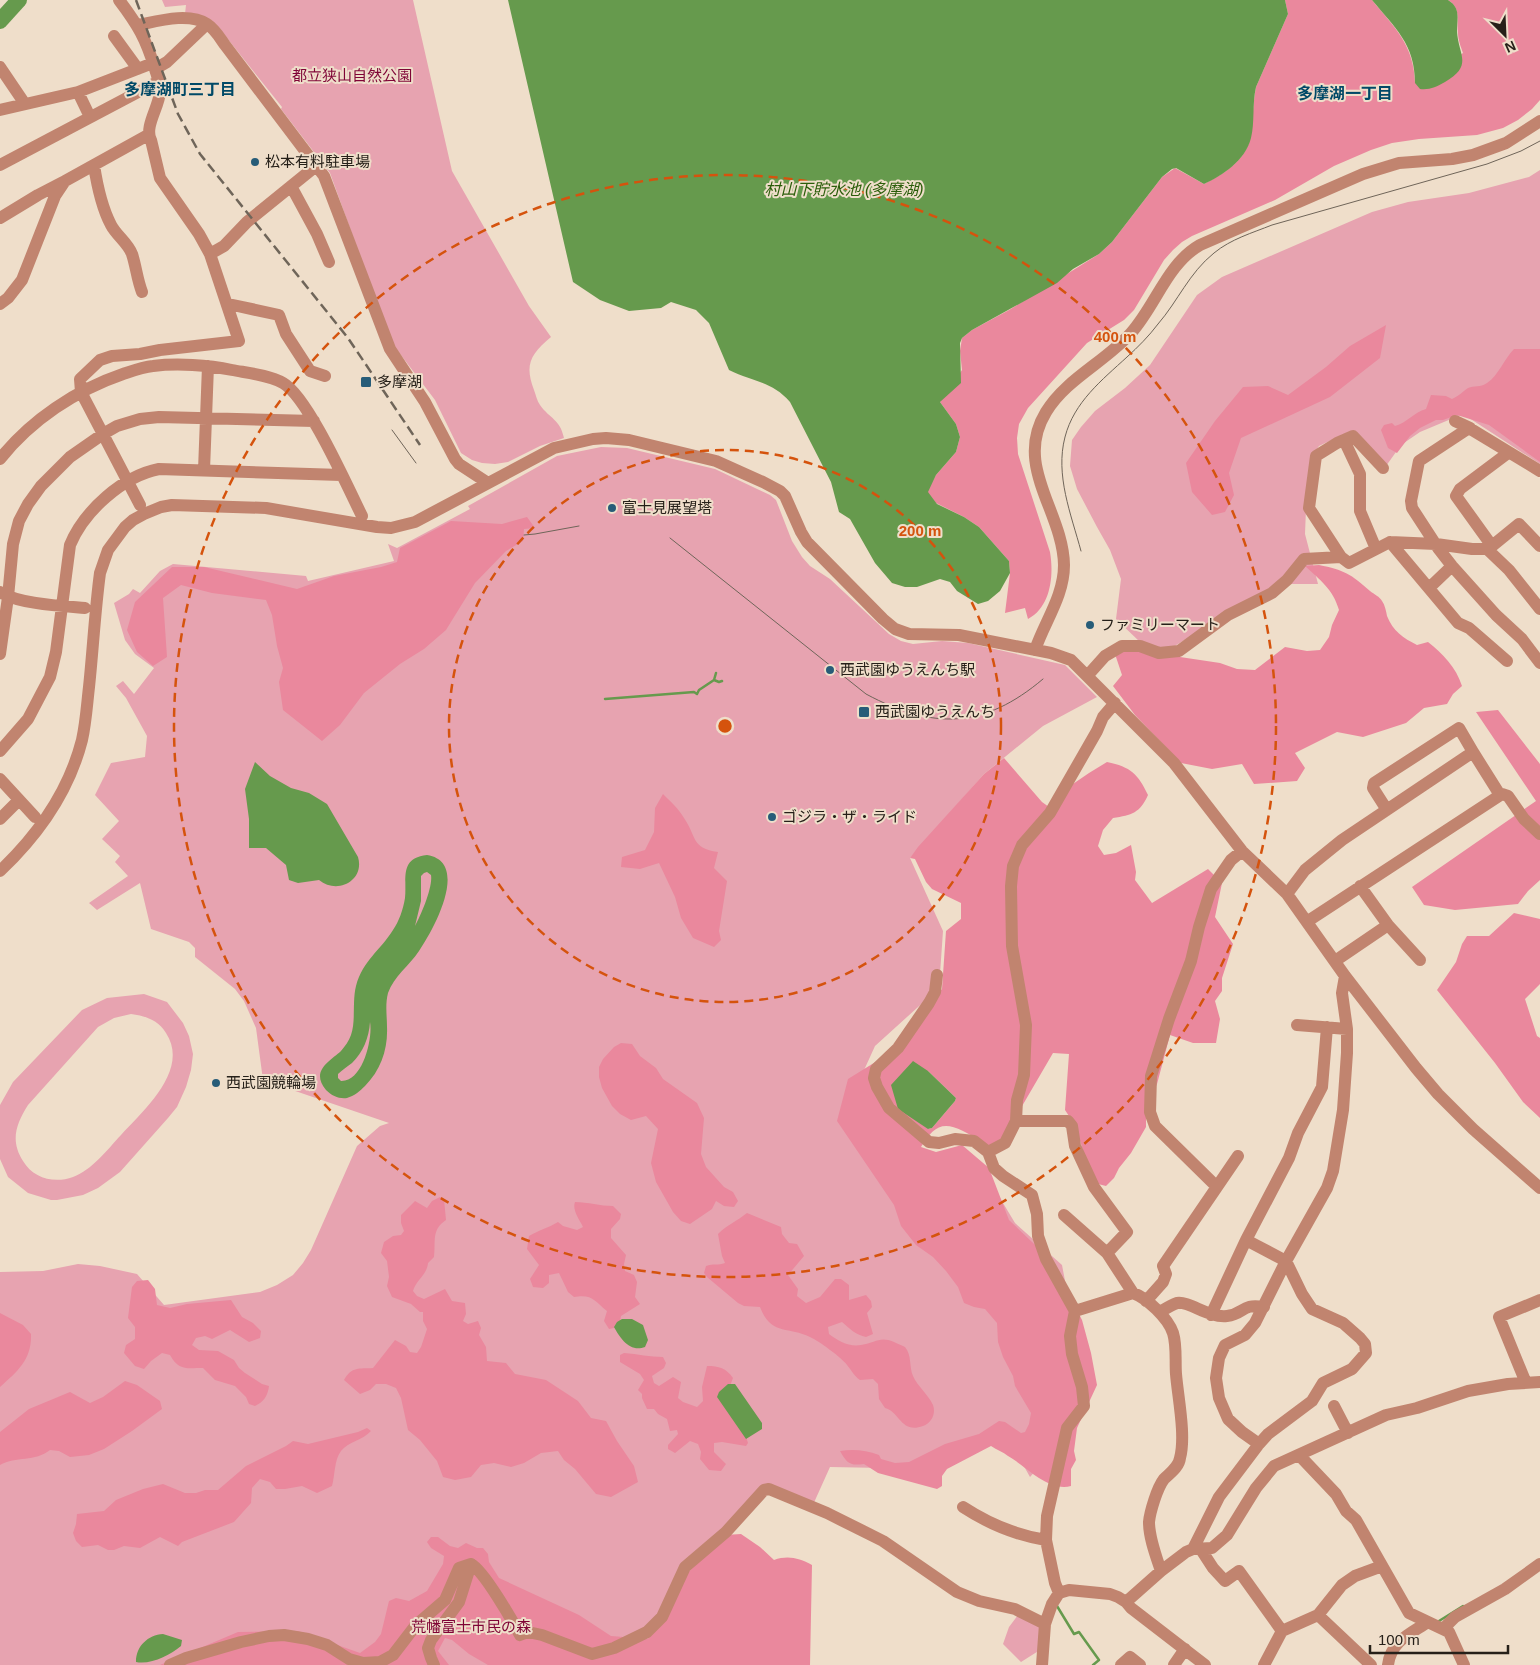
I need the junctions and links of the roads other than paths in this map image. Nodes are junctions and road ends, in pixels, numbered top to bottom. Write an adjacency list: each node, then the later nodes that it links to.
1 (119, 0): 3 (street)
2 (207, 24): 3 (street); 7 (street); 16 (street)
3 (138, 25): 7 (street)
4 (114, 36): 6 (street)
5 (0, 67): 9 (street)
6 (138, 69): 7 (street); 8 (street)
7 (156, 71): 11 (street); 13 (street)
8 (78, 92): 9 (street); 11 (street)
9 (25, 104): 10 (street)
10 (0, 110)
11 (90, 117): 14 (street)
12 (1540, 121): 58 (street)
13 (148, 135): 15 (street); 20 (street)
14 (0, 165)
15 (94, 165): 17 (street); 22 (street)
16 (316, 166): 18 (street); 41 (street)
17 (65, 181): 19 (street); 23 (street)
18 (291, 186): 20 (street); 21 (street)
19 (0, 218)
20 (210, 254): 24 (street)
21 (328, 262)
22 (142, 292)
23 (0, 304)
24 (228, 305): 26 (street); 27 (street)
25 (208, 366): 27 (street); 28 (street); 29 (street)
26 (325, 376)
27 (81, 392): 32 (street); 35 (street)
28 (207, 417): 29 (street); 32 (street); 37 (street)
29 (314, 421): 39 (street)
30 (1455, 421): 31 (street)
31 (1470, 428): 34 (street); 46 (street)
32 (103, 434): 40 (street); 53 (street)
33 (1344, 440): 36 (street); 49 (street); 50 (street)
34 (1508, 453): 38 (street); 48 (street)
35 (0, 459)
36 (1383, 468)
37 (204, 470): 39 (street); 40 (street)
38 (1540, 471)
39 (341, 474): 43 (street)
40 (127, 480): 42 (street); 54 (street)
41 (488, 483): 58 (street); 73 (street)
42 (140, 505)
43 (362, 516)
44 (1535, 532): 47 (street); 48 (street)
45 (1390, 542): 46 (street); 49 (street); 52 (street)
46 (1436, 544): 48 (street); 51 (street)
47 (1540, 546)
48 (1490, 548): 56 (street)
49 (1376, 549): 50 (street)
50 (1341, 557): 61 (street)
51 (1452, 566): 52 (street); 60 (street)
52 (1428, 588): 59 (street)
53 (4, 594): 54 (street); 57 (street)
54 (62, 606): 55 (street); 63 (street)
55 (85, 608)
56 (1540, 609)
57 (1, 649)
58 (1035, 650): 61 (street)
59 (1507, 661)
60 (1540, 663)
61 (1088, 676): 62 (street)
62 (1115, 704): 72 (street); 85 (street)
63 (0, 751)
64 (1474, 752): 66 (street); 68 (street); 68 (street)
65 (0, 779): 67 (street)
66 (1500, 795): 71 (street); 74 (street)
67 (19, 800): 69 (street); 70 (street)
68 (1386, 810): 75 (street)
69 (35, 817)
70 (0, 819)
71 (1540, 834)
72 (1242, 851): 75 (street); 88 (street)
73 (0, 870)
74 (1360, 886): 76 (street); 77 (street)
75 (1287, 894): 76 (street)
76 (1308, 921): 79 (street)
77 (1388, 925): 78 (street); 79 (street)
78 (1420, 960)
79 (1335, 961): 81 (street)
80 (937, 975): 86 (street)
81 (1345, 976): 84 (street); 89 (street)
82 (1297, 1026): 83 (street)
83 (1327, 1027): 84 (street); 91 (street)
84 (1347, 1029): 93 (street)
85 (1016, 1120): 86 (street); 92 (street)
86 (988, 1152): 98 (street)
87 (1238, 1156): 88 (street)
88 (1216, 1186): 96 (street)
89 (1540, 1188)
90 (1064, 1214): 92 (street)
91 (1246, 1240): 93 (street); 100 (street)
92 (1107, 1253): 94 (street)
93 (1286, 1262): 97 (street); 105 (street)
94 (1133, 1293): 96 (street); 98 (street)
95 (1540, 1300): 102 (street)
96 (1146, 1301): 99 (street)
97 (1264, 1307): 100 (street); 105 (street)
98 (1075, 1311): 108 (street)
99 (1160, 1312): 100 (street); 113 (street)
100 (1211, 1314)
101 (1540, 1382): 102 (street)
102 (1526, 1383): 104 (street)
103 (1334, 1406): 104 (street)
104 (1348, 1433): 106 (street)
105 (1259, 1444): 109 (street)
106 (1299, 1455): 109 (street); 112 (street)
107 (963, 1507): 108 (street)
108 (1046, 1540): 114 (street)
109 (1196, 1548): 113 (street); 120 (street)
110 (471, 1564): 118 (street); 122 (street); 123 (street)
111 (1540, 1564): 119 (street)
112 (1382, 1566): 116 (street); 117 (street)
113 (1161, 1571): 115 (street)
114 (1060, 1593): 115 (street); 118 (street)
115 (1126, 1602): 121 (street)
116 (1318, 1615): 120 (street); 130 (street)
117 (1428, 1622): 119 (street); 131 (street)
118 (1045, 1624): 124 (street)
119 (1444, 1628): 132 (street)
120 (1282, 1631): 129 (street)
121 (1185, 1649): 127 (street); 128 (street)
122 (170, 1665)
123 (434, 1665)
124 (1042, 1665)
125 (1121, 1665): 126 (street)
126 (1140, 1665)
127 (1174, 1665)
128 (1206, 1665)
129 (1264, 1665)
130 (1371, 1665)
131 (1388, 1665)
132 (1464, 1665)

